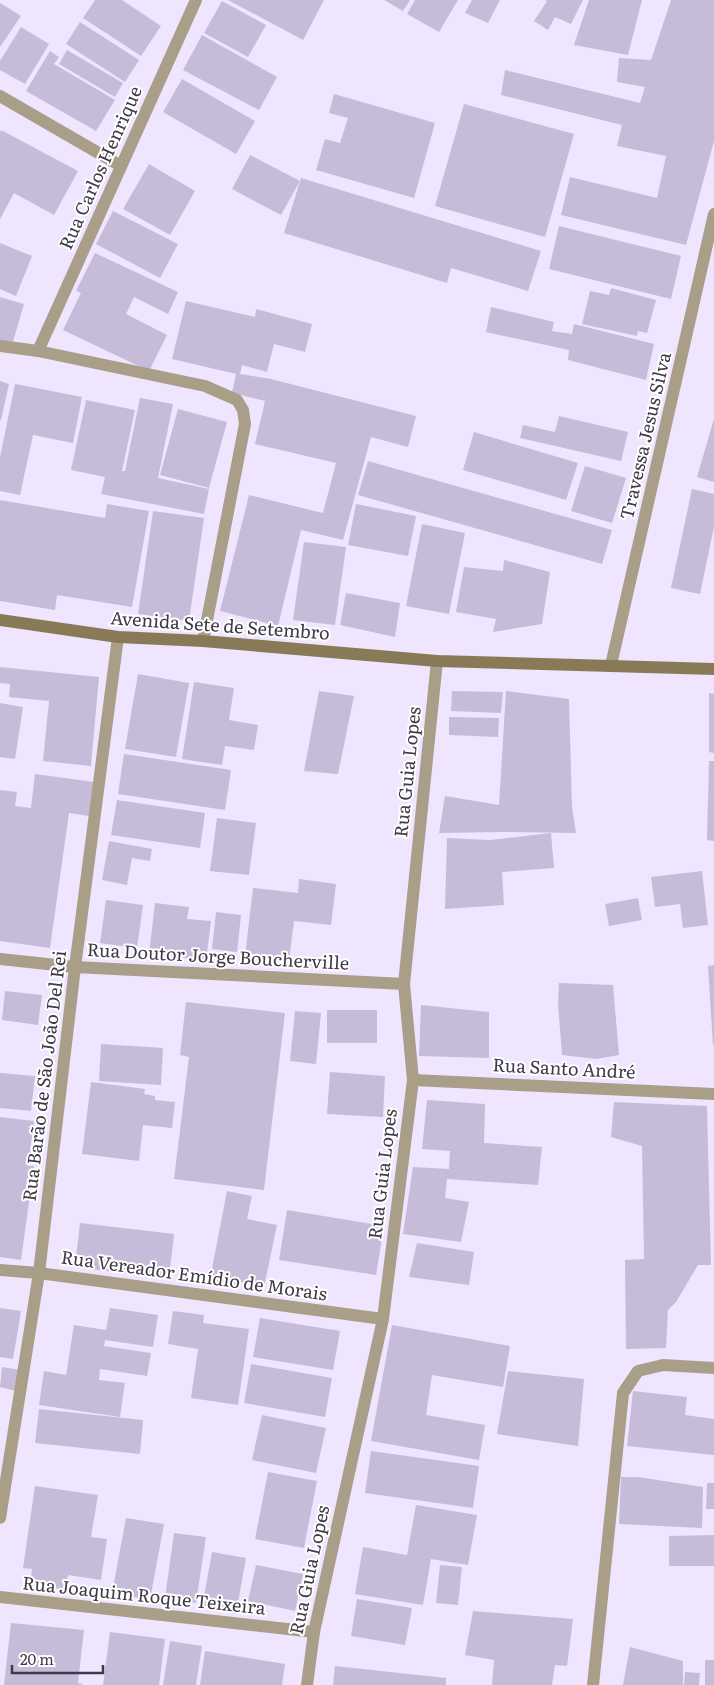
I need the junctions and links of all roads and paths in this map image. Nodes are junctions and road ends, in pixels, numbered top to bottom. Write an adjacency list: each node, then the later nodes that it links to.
1 (196, 0): 3 (street, Rua Carlos Henrique)
2 (0, 96): 3 (street)
3 (121, 166): 7 (street, Rua Carlos Henrique)
4 (714, 214): 5 (street, Travessa Jesus Silva)
5 (711, 244): 12 (street, Travessa Jesus Silva)
6 (0, 346): 7 (street)
7 (38, 352): 10 (street)
8 (0, 620): 9 (main road, Avenida Sete de Setembro)
9 (118, 637): 10 (main road, Avenida Sete de Setembro); 15 (street, Rua Barão de São João Del Rei)
10 (203, 641): 11 (main road, Avenida Sete de Setembro)
11 (437, 661): 12 (main road, Avenida Sete de Setembro); 16 (street, Rua Guia Lopes)
12 (611, 665): 13 (main road, Avenida Sete de Setembro)
13 (714, 669)
14 (0, 959): 15 (street, Rua Doutor Jorge Boucherville)
15 (75, 967): 16 (street, Rua Doutor Jorge Boucherville); 20 (street, Rua Barão de São João Del Rei)
16 (404, 984): 17 (street, Rua Guia Lopes)
17 (413, 1080): 18 (street, Rua Santo André); 21 (street, Rua Guia Lopes)
18 (714, 1094)
19 (0, 1270): 20 (street, Rua Vereador Emídio de Morais)
20 (38, 1273): 21 (street, Rua Vereador Emídio de Morais); 23 (street, Rua Barão de São João Del Rei)
21 (383, 1319): 25 (street, Rua Guia Lopes)
22 (714, 1368): 27 (street)
23 (0, 1518)
24 (0, 1598): 25 (street, Rua Joaquim Roque Teixeira)
25 (314, 1632): 26 (street, Rua Guia Lopes)
26 (306, 1685)
27 (593, 1685)

